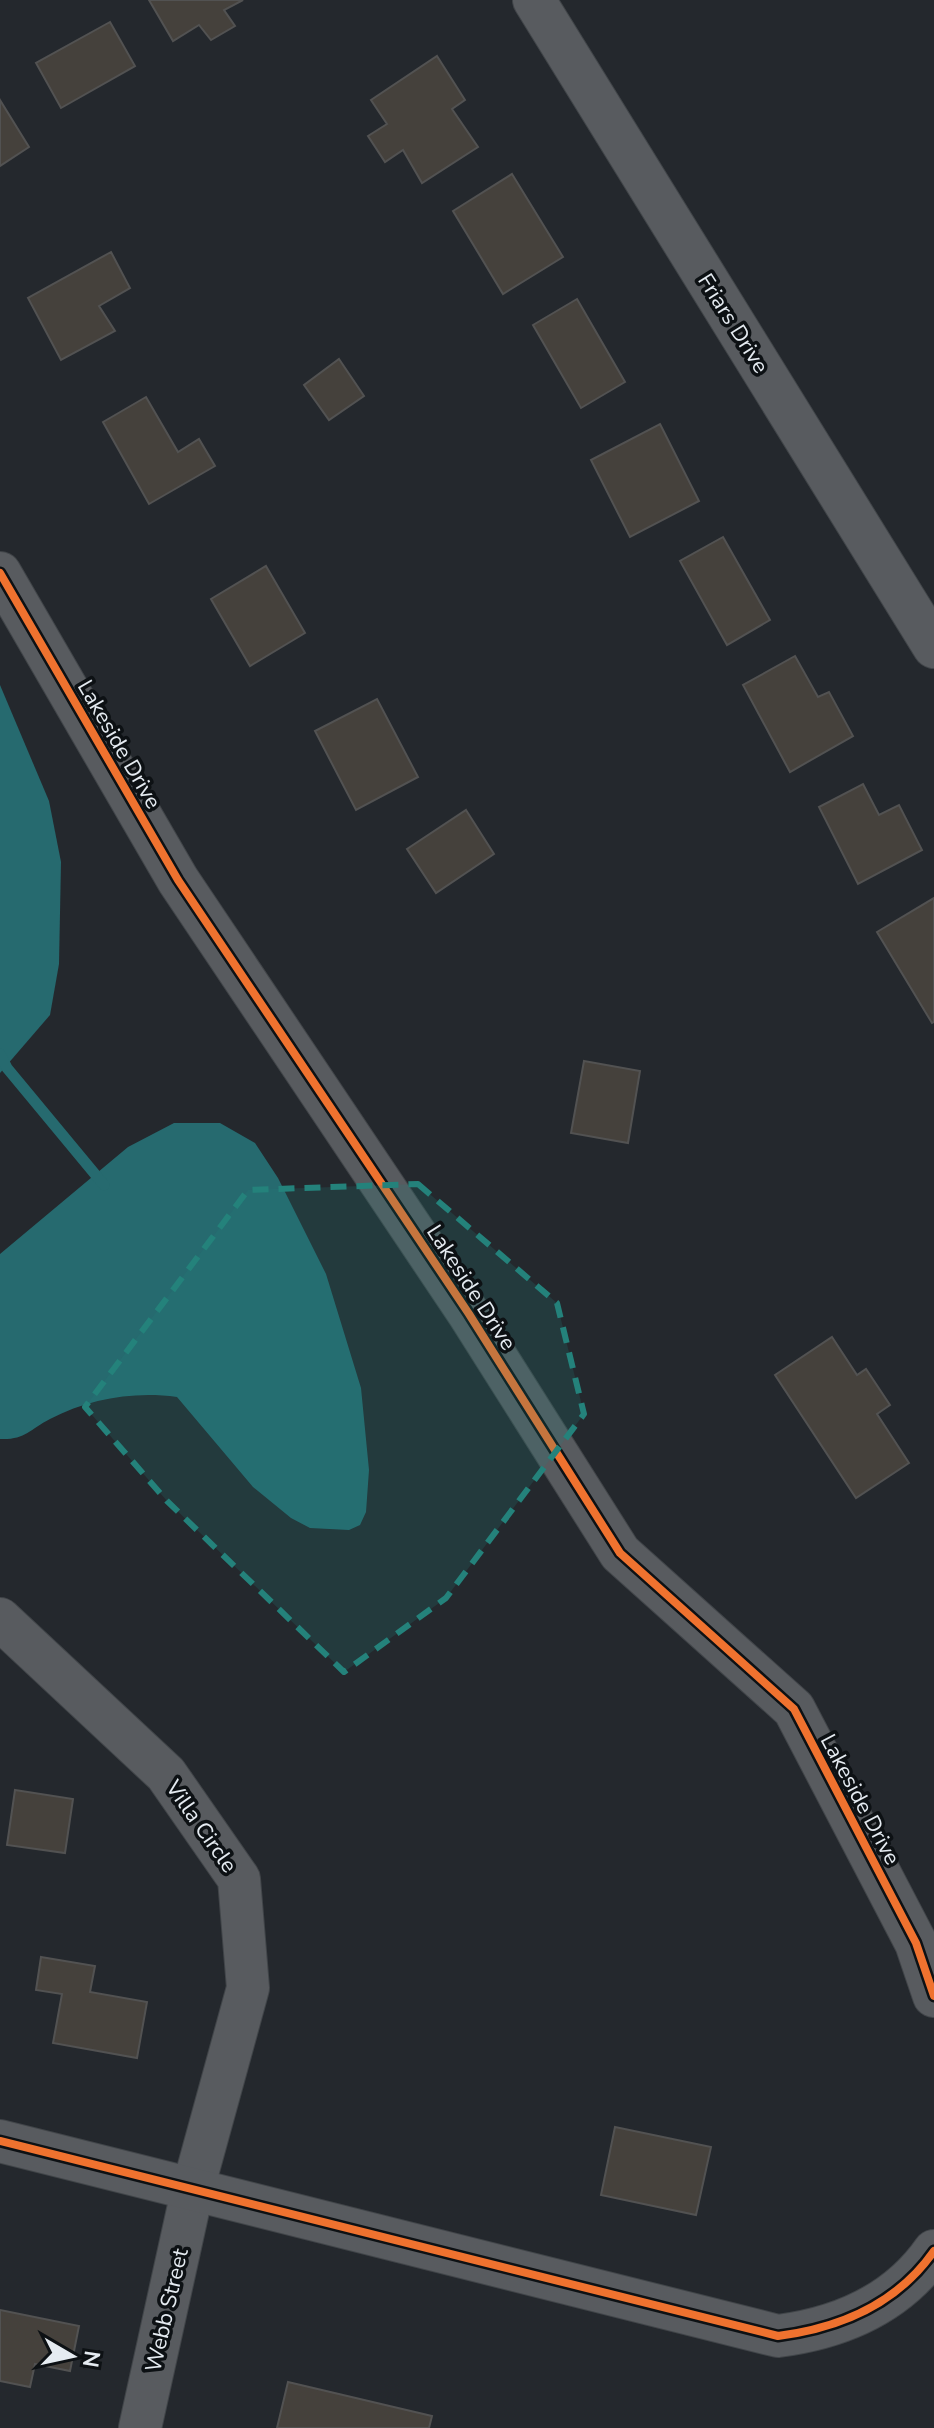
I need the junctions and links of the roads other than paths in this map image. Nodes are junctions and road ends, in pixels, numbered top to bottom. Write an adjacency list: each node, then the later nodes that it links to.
1 (534, 0): 3 (street, Friars Drive)
2 (0, 573): 5 (street, Lakeside Drive)
3 (934, 647)
4 (0, 1619): 7 (street, Villa Circle)
5 (934, 1996)
6 (0, 2141): 7 (street)
7 (192, 2192): 8 (street); 9 (street, Webb Street)
8 (934, 2251)
9 (140, 2428)

